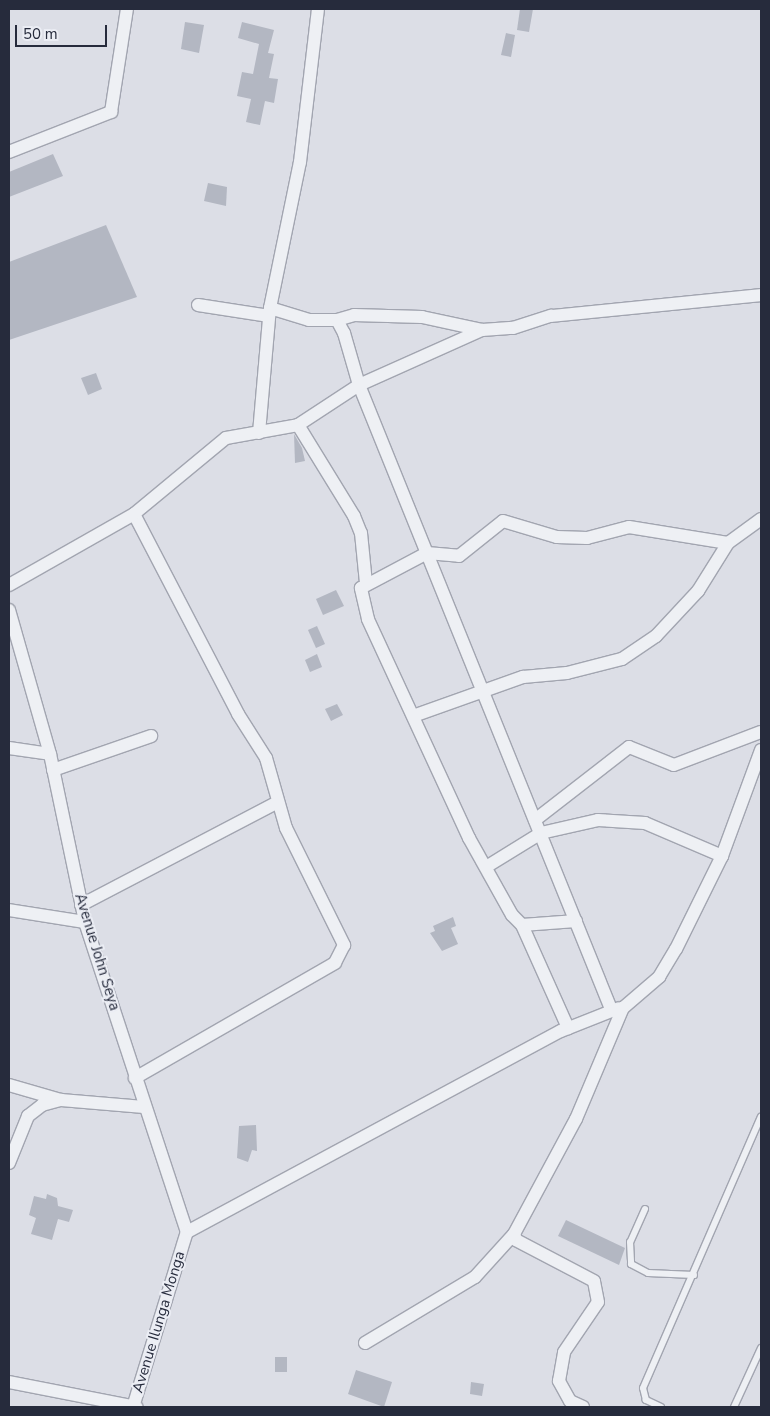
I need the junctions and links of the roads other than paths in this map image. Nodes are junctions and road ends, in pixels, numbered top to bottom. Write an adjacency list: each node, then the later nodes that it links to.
1 (127, 9): 3 (street)
2 (318, 9): 6 (street)
3 (9, 152)
4 (761, 295): 8 (street)
5 (198, 305): 6 (street)
6 (269, 312): 7 (street); 11 (street)
7 (337, 320): 8 (street); 9 (street)
8 (482, 330): 9 (street)
9 (359, 386): 10 (street); 15 (street)
10 (298, 425): 11 (street); 16 (street)
11 (259, 432): 12 (street)
12 (134, 514): 17 (street); 27 (street)
13 (761, 519): 14 (street)
14 (728, 543): 15 (street); 19 (street)
15 (427, 553): 16 (street); 19 (street)
16 (366, 583): 20 (street)
17 (9, 585)
18 (9, 610): 25 (street, Avenue John Seya)
19 (484, 694): 20 (street); 28 (street)
20 (416, 716): 31 (street)
21 (761, 732): 28 (street)
22 (151, 736): 26 (street)
23 (9, 748): 25 (street)
24 (761, 750): 30 (street)
25 (50, 754): 26 (street, Avenue John Seya)
26 (53, 770): 32 (street, Avenue John Seya)
27 (278, 802): 32 (street); 39 (street)
28 (535, 820): 29 (street)
29 (541, 833): 30 (street); 31 (street); 34 (street)
30 (722, 856): 37 (street)
31 (486, 867): 36 (street)
32 (81, 905): 35 (street, Avenue John Seya)
33 (9, 910): 35 (street)
34 (576, 920): 36 (street); 37 (street)
35 (84, 922): 39 (street, Avenue John Seya)
36 (522, 925): 38 (street)
37 (617, 1008): 38 (street); 47 (street)
38 (568, 1028): 46 (street)
39 (135, 1078): 42 (street, Avenue John Seya)
40 (9, 1085): 41 (street)
41 (61, 1100): 42 (street); 44 (street)
42 (144, 1107): 46 (street, Avenue John Seya)
43 (761, 1116): 48 (lane)
44 (9, 1164)
45 (645, 1210): 48 (lane)
46 (187, 1232): 52 (street, Avenue Ilunga Monga)
47 (514, 1234): 49 (street); 53 (street)
48 (694, 1275): 54 (lane)
49 (365, 1343)
50 (761, 1348): 55 (lane)
51 (9, 1382): 52 (street, Avenue Ilunga Monga)
52 (135, 1407)
53 (583, 1407)
54 (661, 1407)
55 (734, 1407)

